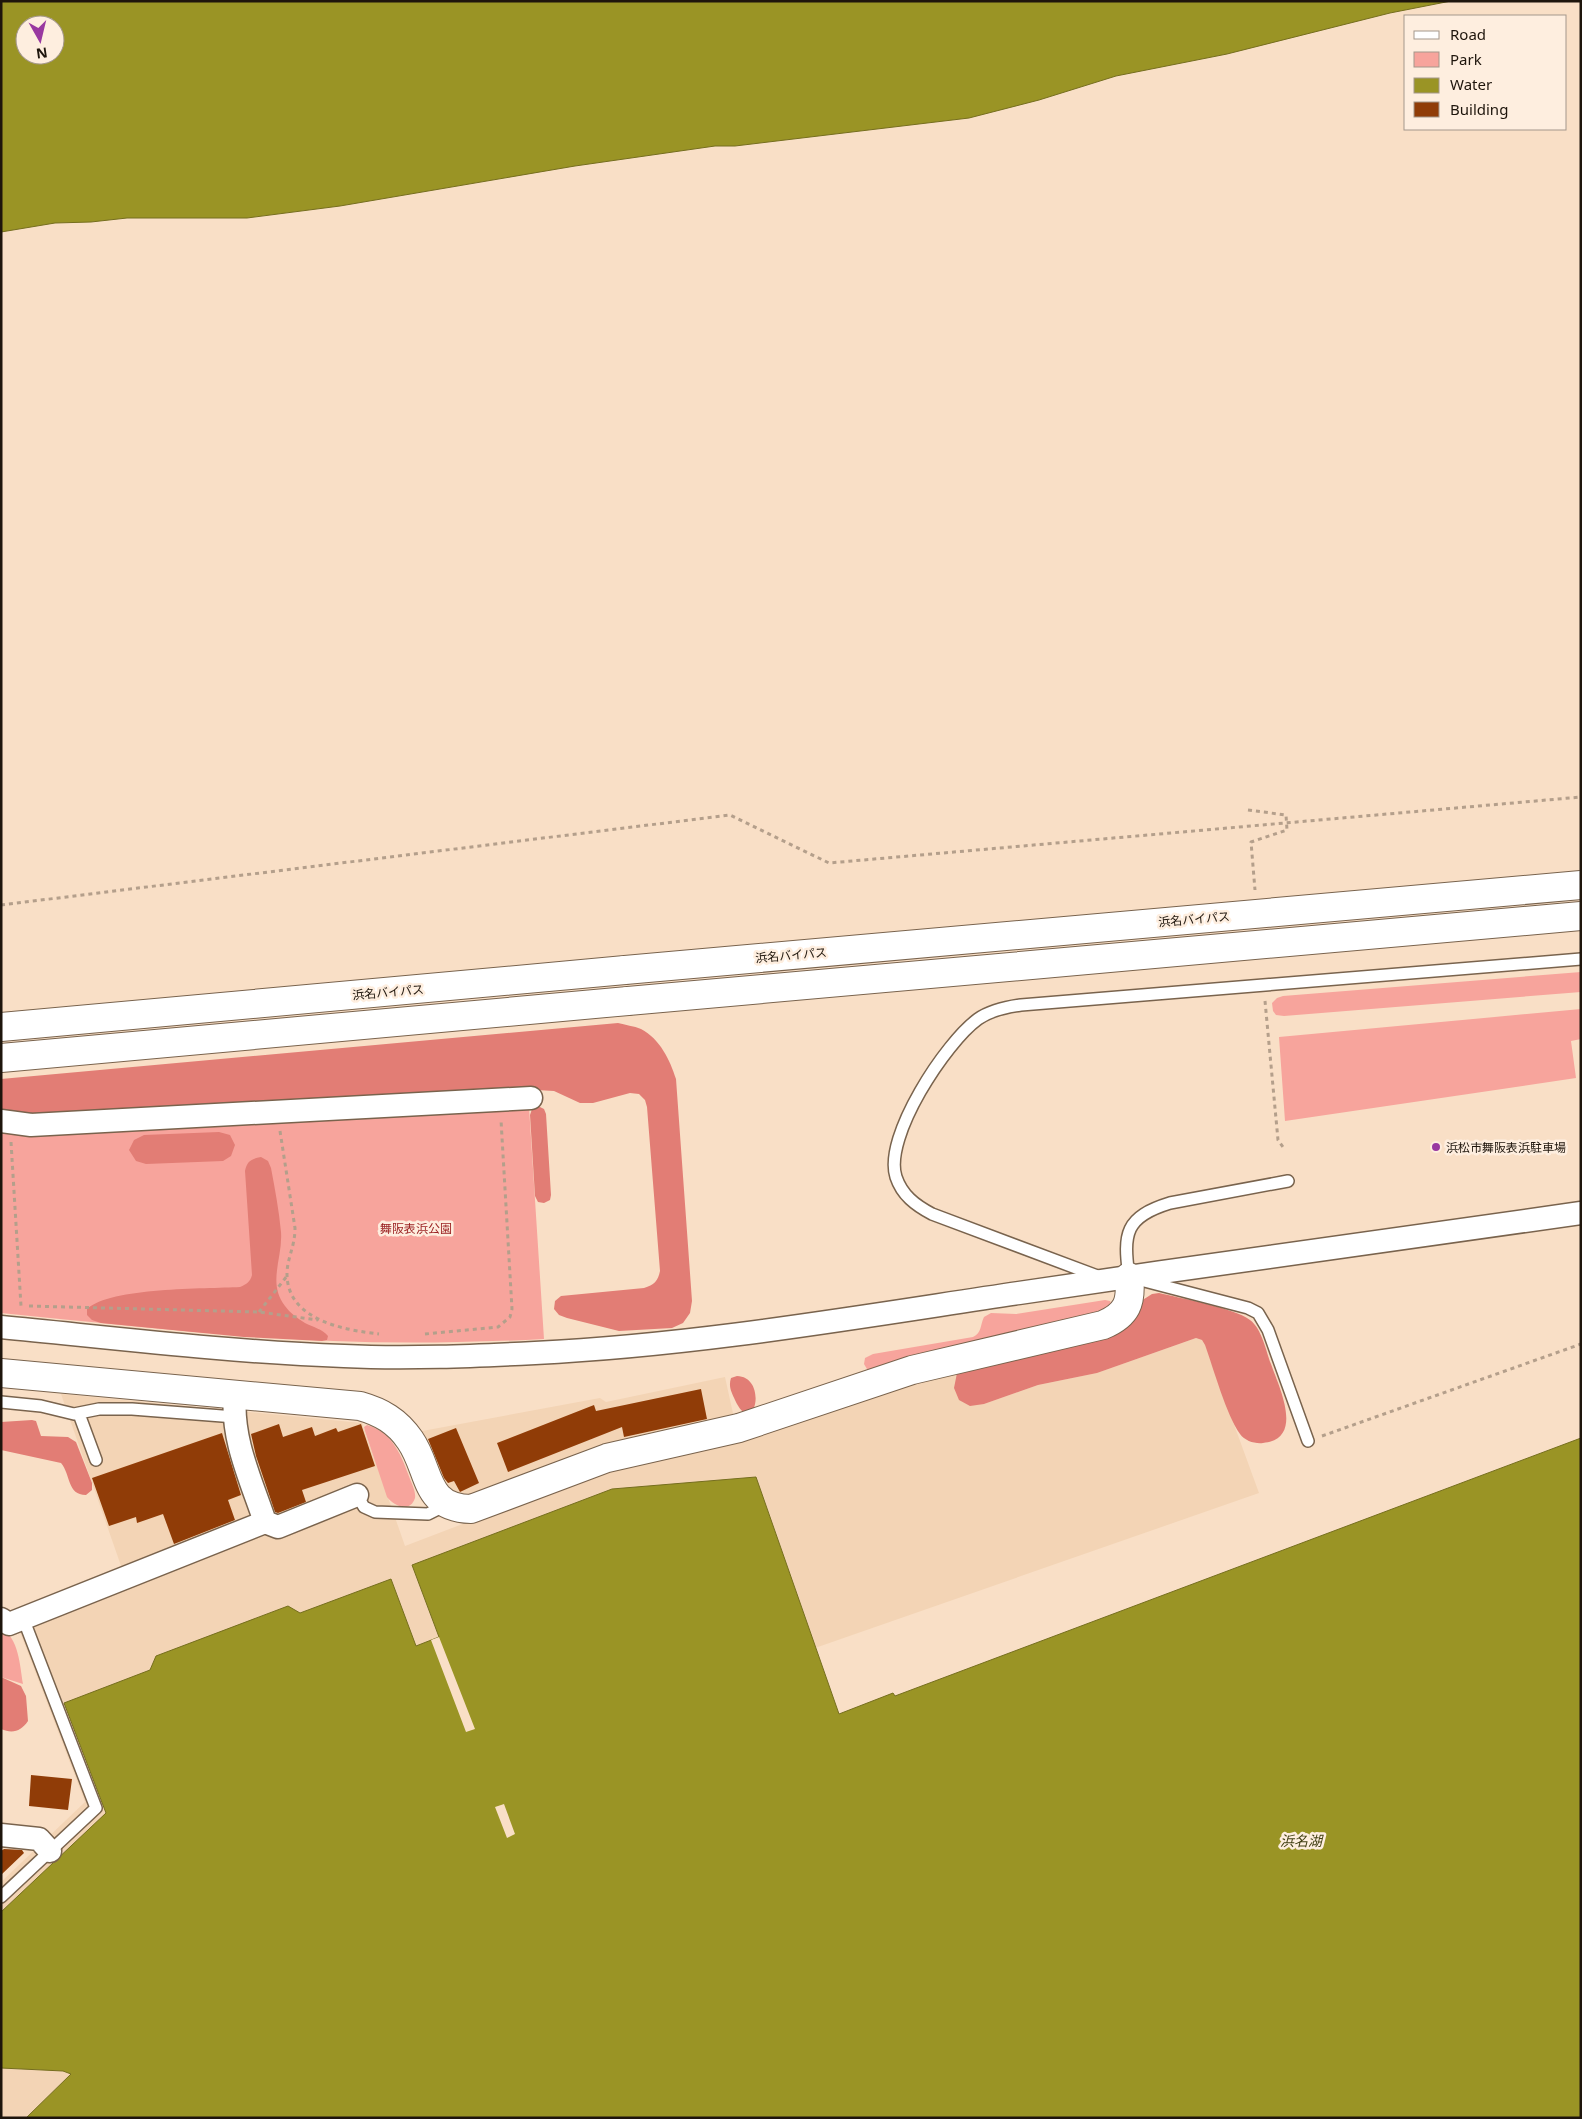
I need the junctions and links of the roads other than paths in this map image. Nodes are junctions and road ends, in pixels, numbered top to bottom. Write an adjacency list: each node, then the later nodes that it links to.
1 (1581, 885): 4 (main road, 浜名バイパス, bridge)
2 (1581, 916): 5 (main road, bridge)
3 (1581, 959): 10 (lane)
4 (1, 1027)
5 (1, 1058)
6 (531, 1098): 7 (street)
7 (6, 1130)
8 (1288, 1181): 10 (lane)
9 (1581, 1213): 10 (street)
10 (1119, 1278): 11 (street); 16 (lane); 19 (main road)
11 (1, 1327)
12 (1, 1373): 14 (main road)
13 (1, 1402): 15 (lane)
14 (235, 1406): 15 (lane); 19 (main road); 20 (street)
15 (79, 1414): 17 (lane)
16 (1308, 1441)
17 (96, 1460)
18 (357, 1495): 19 (lane); 20 (street)
19 (443, 1502)
20 (265, 1522): 21 (street)
21 (12, 1619): 23 (lane)
22 (1, 1835): 23 (street)
23 (50, 1850): 24 (lane)
24 (1, 1897)

